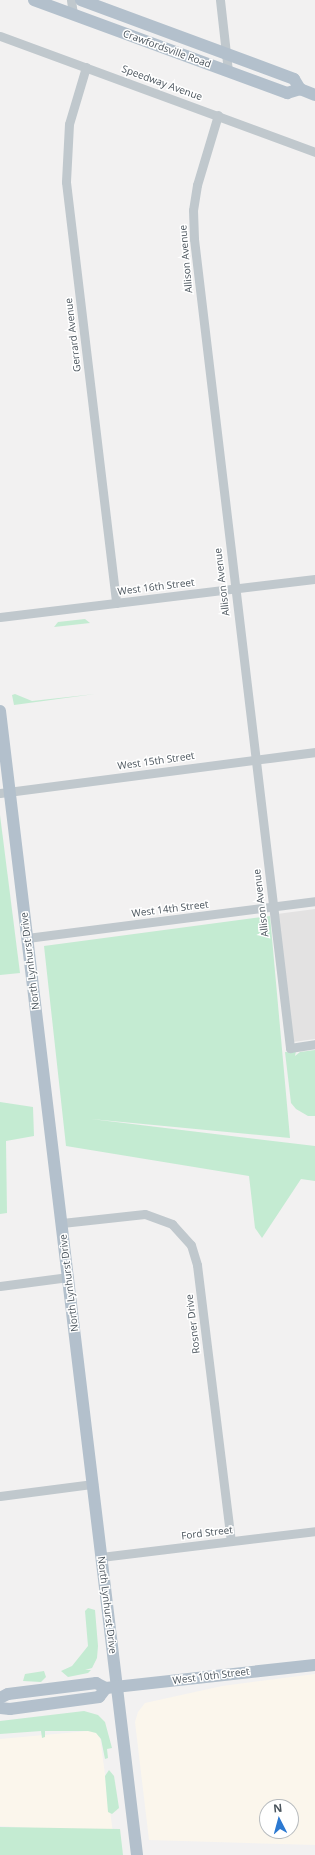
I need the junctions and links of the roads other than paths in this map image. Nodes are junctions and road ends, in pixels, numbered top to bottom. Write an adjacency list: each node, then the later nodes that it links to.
1 (34, 0): 5 (main road, Crawfordsville Road)
2 (71, 0): 5 (street)
3 (81, 0): 7 (main road, Crawfordsville Road)
4 (220, 0): 7 (street)
5 (73, 14): 9 (main road, Crawfordsville Road)
6 (0, 36): 8 (street, Speedway Avenue)
7 (226, 54): 9 (street); 10 (main road, Crawfordsville Road)
8 (86, 67): 12 (street, Speedway Avenue); 16 (street, Gerrard Avenue)
9 (228, 71): 10 (main road, Crawfordsville Road)
10 (300, 89): 11 (main road, Crawfordsville Road)
11 (315, 95)
12 (218, 115): 13 (street, Speedway Avenue); 15 (street, Allison Avenue)
13 (315, 152)
14 (315, 579): 15 (street, West 16th Street)
15 (234, 589): 16 (street, West 16th Street); 20 (street, Allison Avenue)
16 (116, 603): 17 (street, West 16th Street)
17 (0, 617)
18 (0, 711): 21 (main road, North Lynhurst Drive)
19 (315, 752): 20 (street, West 15th Street)
20 (256, 759): 21 (street, West 15th Street); 23 (street, Allison Avenue)
21 (5, 792): 24 (main road, North Lynhurst Drive)
22 (315, 901): 23 (street, West 14th Street)
23 (273, 906): 24 (street, West 14th Street); 25 (street, Allison Avenue)
24 (27, 938): 26 (main road, North Lynhurst Drive)
25 (315, 1044)
26 (62, 1223): 27 (main road, North Lynhurst Drive); 32 (street, Rosner Drive)
27 (68, 1277): 28 (street); 29 (main road, North Lynhurst Drive)
28 (0, 1286)
29 (93, 1484): 30 (street); 33 (main road, North Lynhurst Drive)
30 (0, 1496)
31 (315, 1530): 32 (street, Ford Street)
32 (231, 1541): 33 (street, Ford Street)
33 (101, 1557): 35 (main road, North Lynhurst Drive)
34 (315, 1665): 35 (main road, West 10th Street)
35 (112, 1688): 36 (main road, West 10th Street); 37 (main road); 38 (main road, North Lynhurst Drive)
36 (0, 1698)
37 (0, 1708)
38 (137, 1855)

